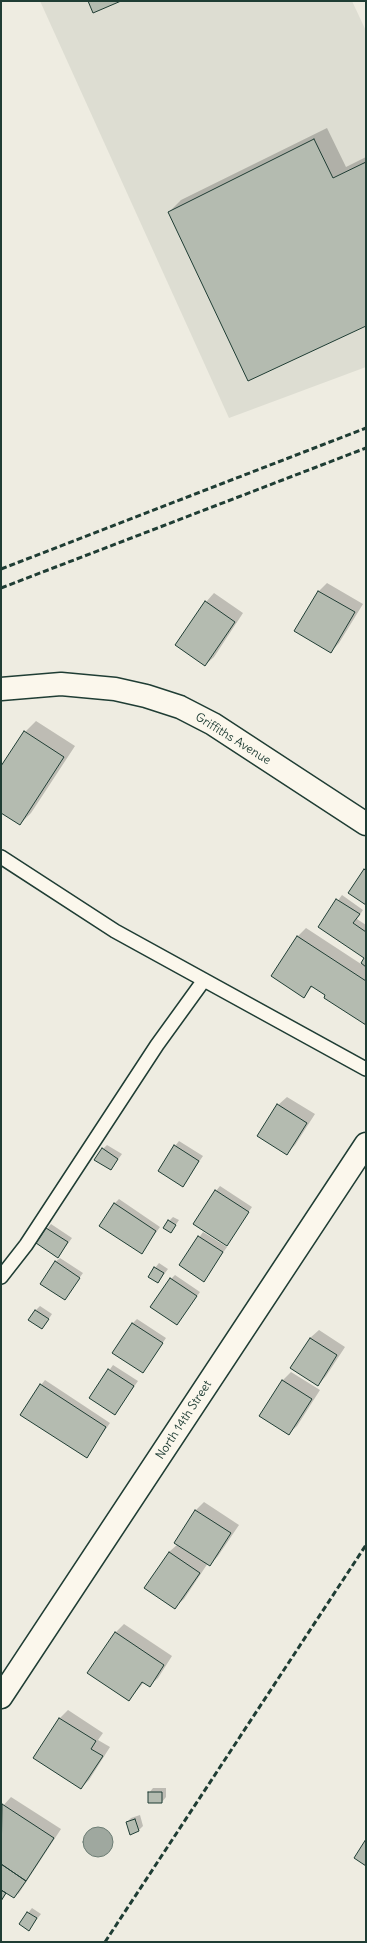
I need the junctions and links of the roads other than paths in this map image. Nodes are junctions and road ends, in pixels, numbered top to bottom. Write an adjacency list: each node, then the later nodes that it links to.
1 (1, 689): 2 (street, Griffiths Avenue)
2 (366, 824)
3 (1, 857): 4 (lane)
4 (204, 980): 5 (lane); 7 (lane)
5 (366, 1069)
6 (366, 1144): 8 (street, North 14th Street)
7 (1, 1277)
8 (1, 1697)

